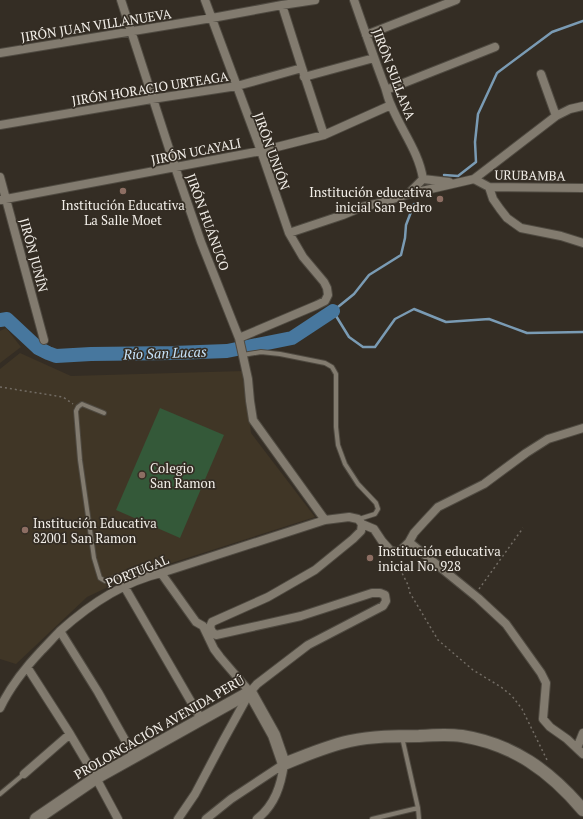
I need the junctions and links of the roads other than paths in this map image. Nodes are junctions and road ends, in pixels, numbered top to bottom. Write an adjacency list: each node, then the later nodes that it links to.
1 (121, 0): 8 (street, JIRÓN HUÁNUCO)
2 (205, 0): 7 (street, JIRÓN UNIÓN)
3 (315, 0): 6 (street, JIRÓN JUAN VILLANUEVA)
4 (354, 0): 9 (street, JIRÓN SULLANA)
5 (456, 0): 9 (street)
6 (282, 5): 7 (street, JIRÓN JUAN VILLANUEVA); 13 (street)
7 (212, 18): 8 (street, JIRÓN JUAN VILLANUEVA); 16 (street, JIRÓN UNIÓN)
8 (131, 31): 11 (street, JIRÓN JUAN VILLANUEVA); 18 (street, JIRÓN HUÁNUCO)
9 (366, 35): 12 (street, JIRÓN SULLANA)
10 (496, 47): 17 (street)
11 (0, 53)
12 (374, 58): 15 (street); 17 (street, JIRÓN SULLANA)
13 (302, 68): 15 (street); 16 (street, JIRÓN HORACIO URTEAGA)
14 (541, 74): 21 (street)
15 (304, 77): 23 (street)
16 (236, 86): 18 (street, JIRÓN HORACIO URTEAGA); 24 (street, JIRÓN UNIÓN)
17 (386, 90): 19 (street, JIRÓN SULLANA)
18 (152, 98): 22 (street, JIRÓN HORACIO URTEAGA); 25 (street, JIRÓN HUÁNUCO)
19 (391, 105): 23 (street, JIRÓN UCAYALI); 28 (street, JIRÓN SULLANA)
20 (583, 106): 21 (street)
21 (556, 116): 27 (street)
22 (0, 125)
23 (324, 135): 24 (street, JIRÓN UCAYALI)
24 (261, 151): 25 (street, JIRÓN UCAYALI); 34 (street, JIRÓN UNIÓN)
25 (175, 167): 33 (street, JIRÓN UCAYALI); 37 (street, JIRÓN HUÁNUCO)
26 (0, 177): 33 (street, JIRÓN JUNÍN)
27 (474, 178): 29 (street); 30 (street, URUBAMBA)
28 (423, 179): 29 (street); 32 (street)
29 (453, 183): 32 (street)
30 (489, 187): 31 (street, URUBAMBA); 35 (street)
31 (583, 188)
32 (409, 194): 34 (street)
33 (3, 200): 36 (street, JIRÓN JUNÍN)
34 (289, 233): 37 (street, JIRÓN UNIÓN)
35 (583, 243)
36 (44, 340)
37 (239, 340): 38 (street, JIRÓN HUÁNUCO)
38 (243, 353): 41 (street, JIRÓN HUÁNUCO); 42 (lane)
39 (104, 413): 45 (lane)
40 (583, 428): 43 (street)
41 (325, 520): 42 (street, PORTUGAL); 44 (street, PORTUGAL)
42 (360, 522): 43 (street); 47 (street)
43 (409, 542): 56 (street)
44 (161, 573): 45 (street, PORTUGAL); 47 (street)
45 (153, 575): 46 (street, PORTUGAL)
46 (124, 586): 48 (street, PORTUGAL); 52 (street)
47 (206, 626): 50 (street); 50 (street, PROLONGACIÓN AVENIDA PERÚ)
48 (60, 631): 49 (street, PORTUGAL); 57 (street)
49 (27, 667): 51 (street, PORTUGAL); 54 (street)
50 (250, 692): 52 (street, PROLONGACIÓN AVENIDA PERÚ); 58 (street); 66 (street)
51 (0, 708)
52 (201, 720): 57 (street, PROLONGACIÓN AVENIDA PERÚ)
53 (583, 733): 56 (street)
54 (70, 734): 59 (street); 60 (street)
55 (402, 736): 58 (street); 62 (lane); 63 (street)
56 (580, 751)
57 (134, 756): 60 (street, PROLONGACIÓN AVENIDA PERÚ)
58 (284, 764): 67 (street); 68 (street)
59 (24, 774): 61 (lane)
60 (96, 778): 64 (street, PROLONGACIÓN AVENIDA PERÚ); 65 (street)
61 (0, 794)
62 (418, 808): 69 (lane); 70 (lane)
63 (583, 810)
64 (42, 817)
65 (118, 819)
66 (178, 819)
67 (206, 819)
68 (257, 819)
69 (372, 819)
70 (419, 819)

